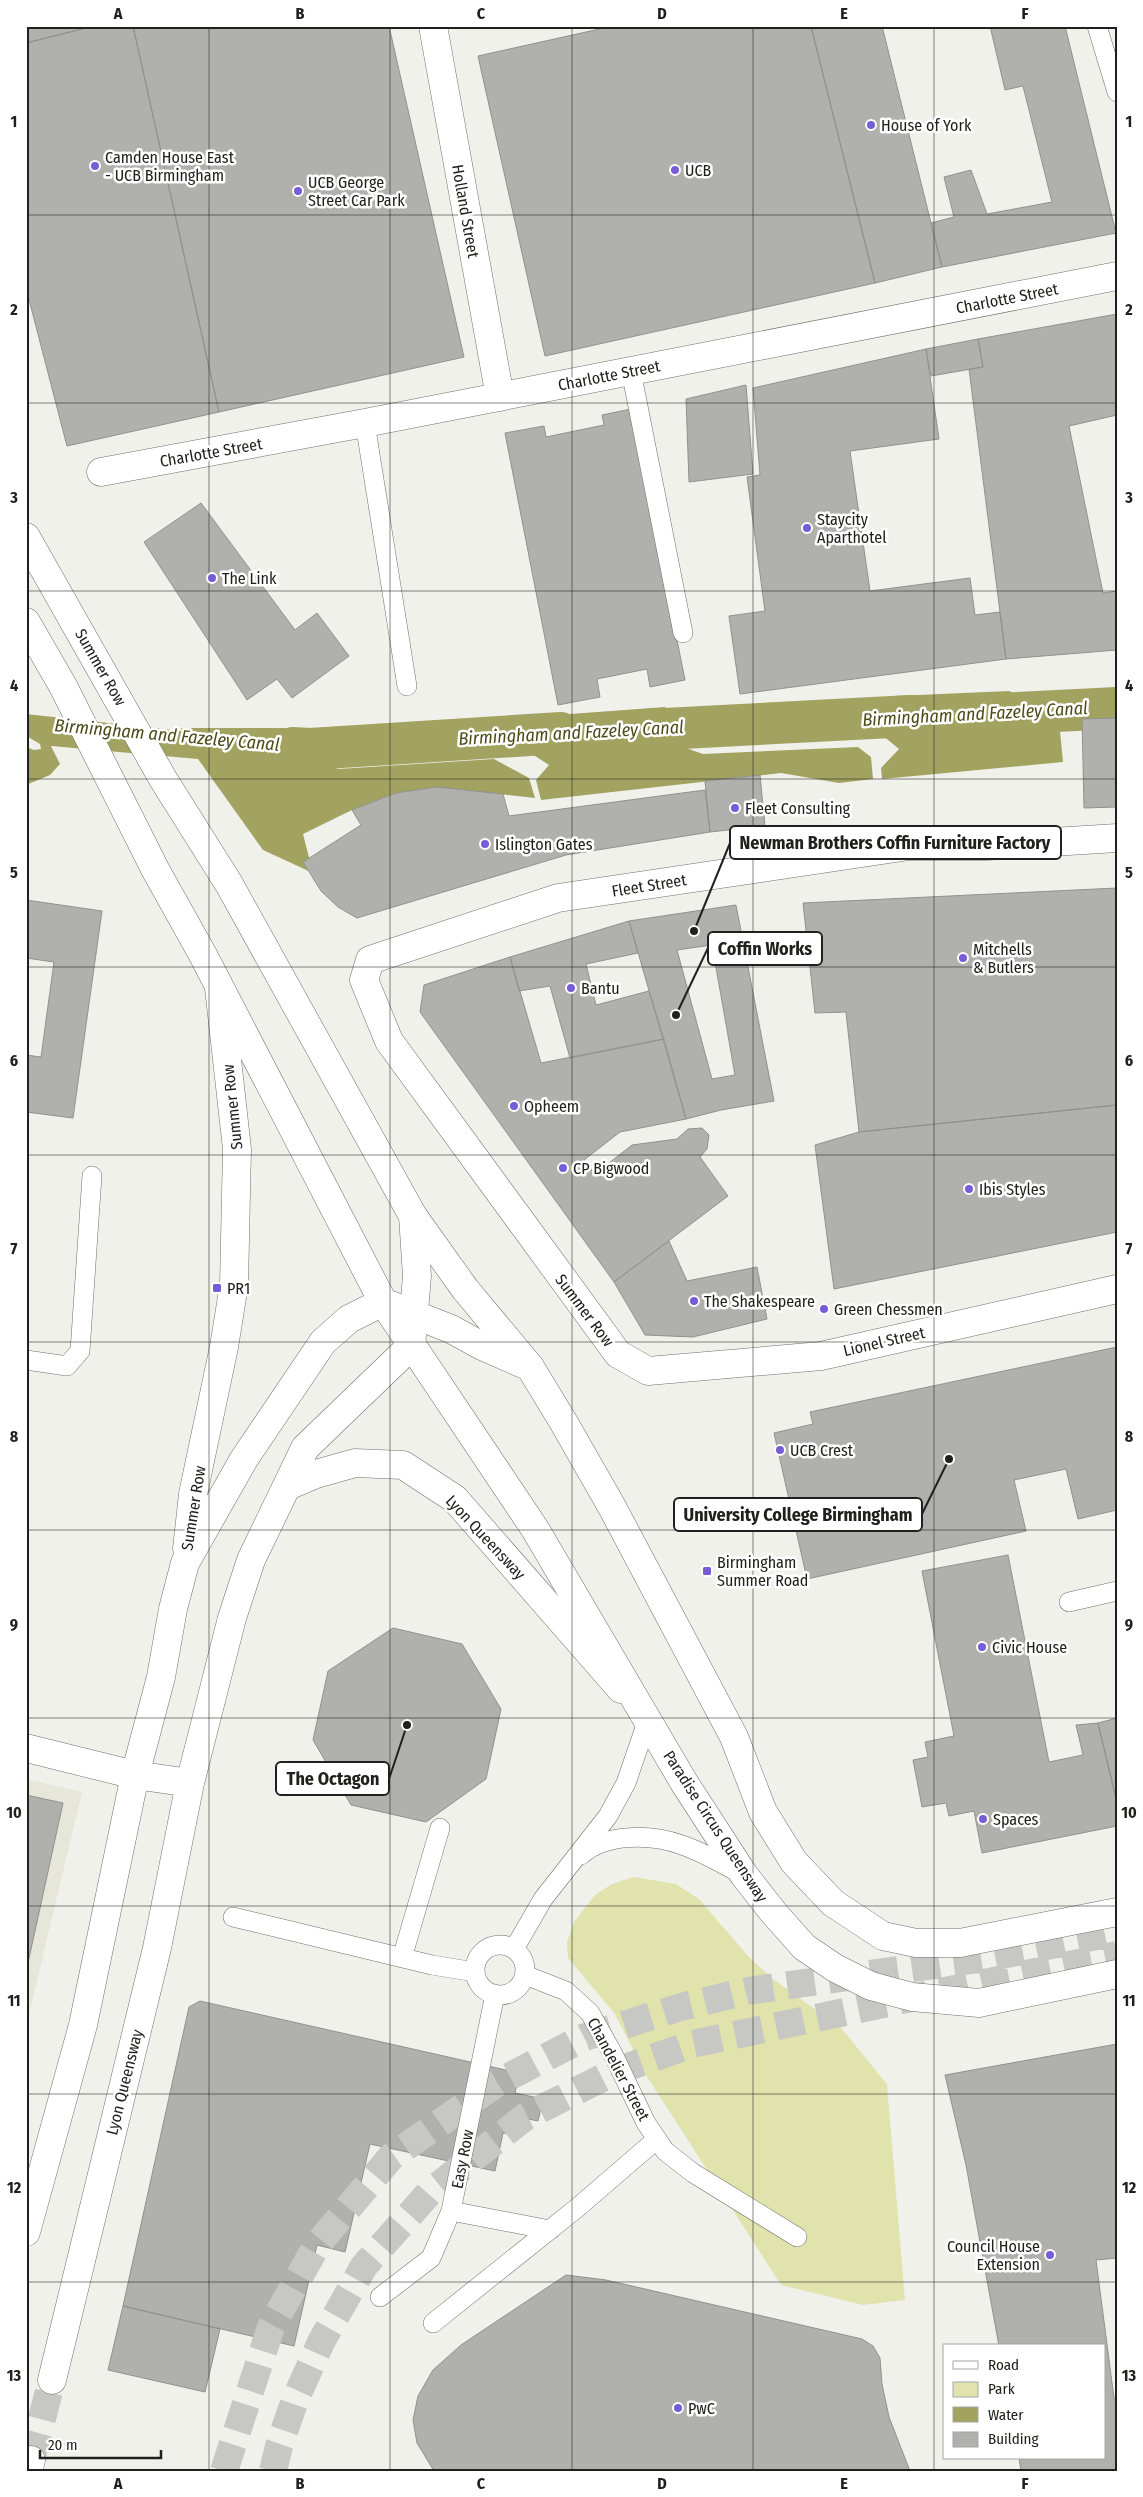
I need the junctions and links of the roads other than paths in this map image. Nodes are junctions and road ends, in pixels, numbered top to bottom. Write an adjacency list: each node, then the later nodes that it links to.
1 (433, 26): 6 (street, Holland Street)
2 (1097, 26): 3 (lane)
3 (1117, 92)
4 (1117, 276): 5 (street, Charlotte Street)
5 (632, 371): 6 (street, Charlotte Street); 11 (lane)
6 (500, 397): 7 (street, Charlotte Street)
7 (365, 423): 8 (street, Charlotte Street); 12 (lane)
8 (101, 472)
9 (26, 537): 17 (street, Summer Row)
10 (26, 622): 15 (street, Summer Row)
11 (683, 633)
12 (407, 686)
13 (1117, 838): 14 (street, Fleet Street)
14 (370, 960): 24 (street, Summer Row)
15 (219, 988): 19 (street); 26 (street, Summer Row)
16 (92, 1176): 22 (lane)
17 (413, 1216): 20 (street, Summer Row); 23 (street, Summer Row)
18 (1117, 1289): 24 (street, Lionel Street)
19 (383, 1302): 20 (street); 21 (street); 26 (street)
20 (412, 1313): 21 (street, Summer Row); 23 (street)
21 (411, 1346): 25 (street); 29 (street)
22 (26, 1360)
23 (530, 1367): 36 (street)
24 (648, 1371)
25 (288, 1486): 29 (street, Lyon Queensway); 32 (street, Lyon Queensway)
26 (185, 1563): 31 (street)
27 (1117, 1590): 28 (lane)
28 (1069, 1602)
29 (648, 1719): 34 (lane); 35 (street, Paradise Circus Queensway)
30 (26, 1748): 31 (street)
31 (135, 1775): 32 (street); 47 (street)
32 (190, 1782): 51 (street, Lyon Queensway)
33 (440, 1828): 39 (lane)
34 (565, 1869): 35 (lane); 38 (lane)
35 (744, 1874): 41 (street, Paradise Circus Queensway)
36 (1117, 1912)
37 (233, 1917): 39 (lane)
38 (514, 1949): 40 (lane); 42 (lane)
39 (402, 1958): 40 (lane)
40 (475, 1972): 43 (lane)
41 (1117, 1974)
42 (524, 1975): 43 (lane); 44 (lane, Chandelier Street)
43 (495, 1994): 45 (lane, Easy Row)
44 (657, 2139): 46 (lane, Chandelier Street); 48 (lane, Chandelier Street)
45 (451, 2211): 46 (lane); 49 (lane, Easy Row)
46 (550, 2230): 50 (lane, Chandelier Street)
47 (26, 2232)
48 (797, 2238)
49 (380, 2297)
50 (433, 2323)
51 (52, 2380)

